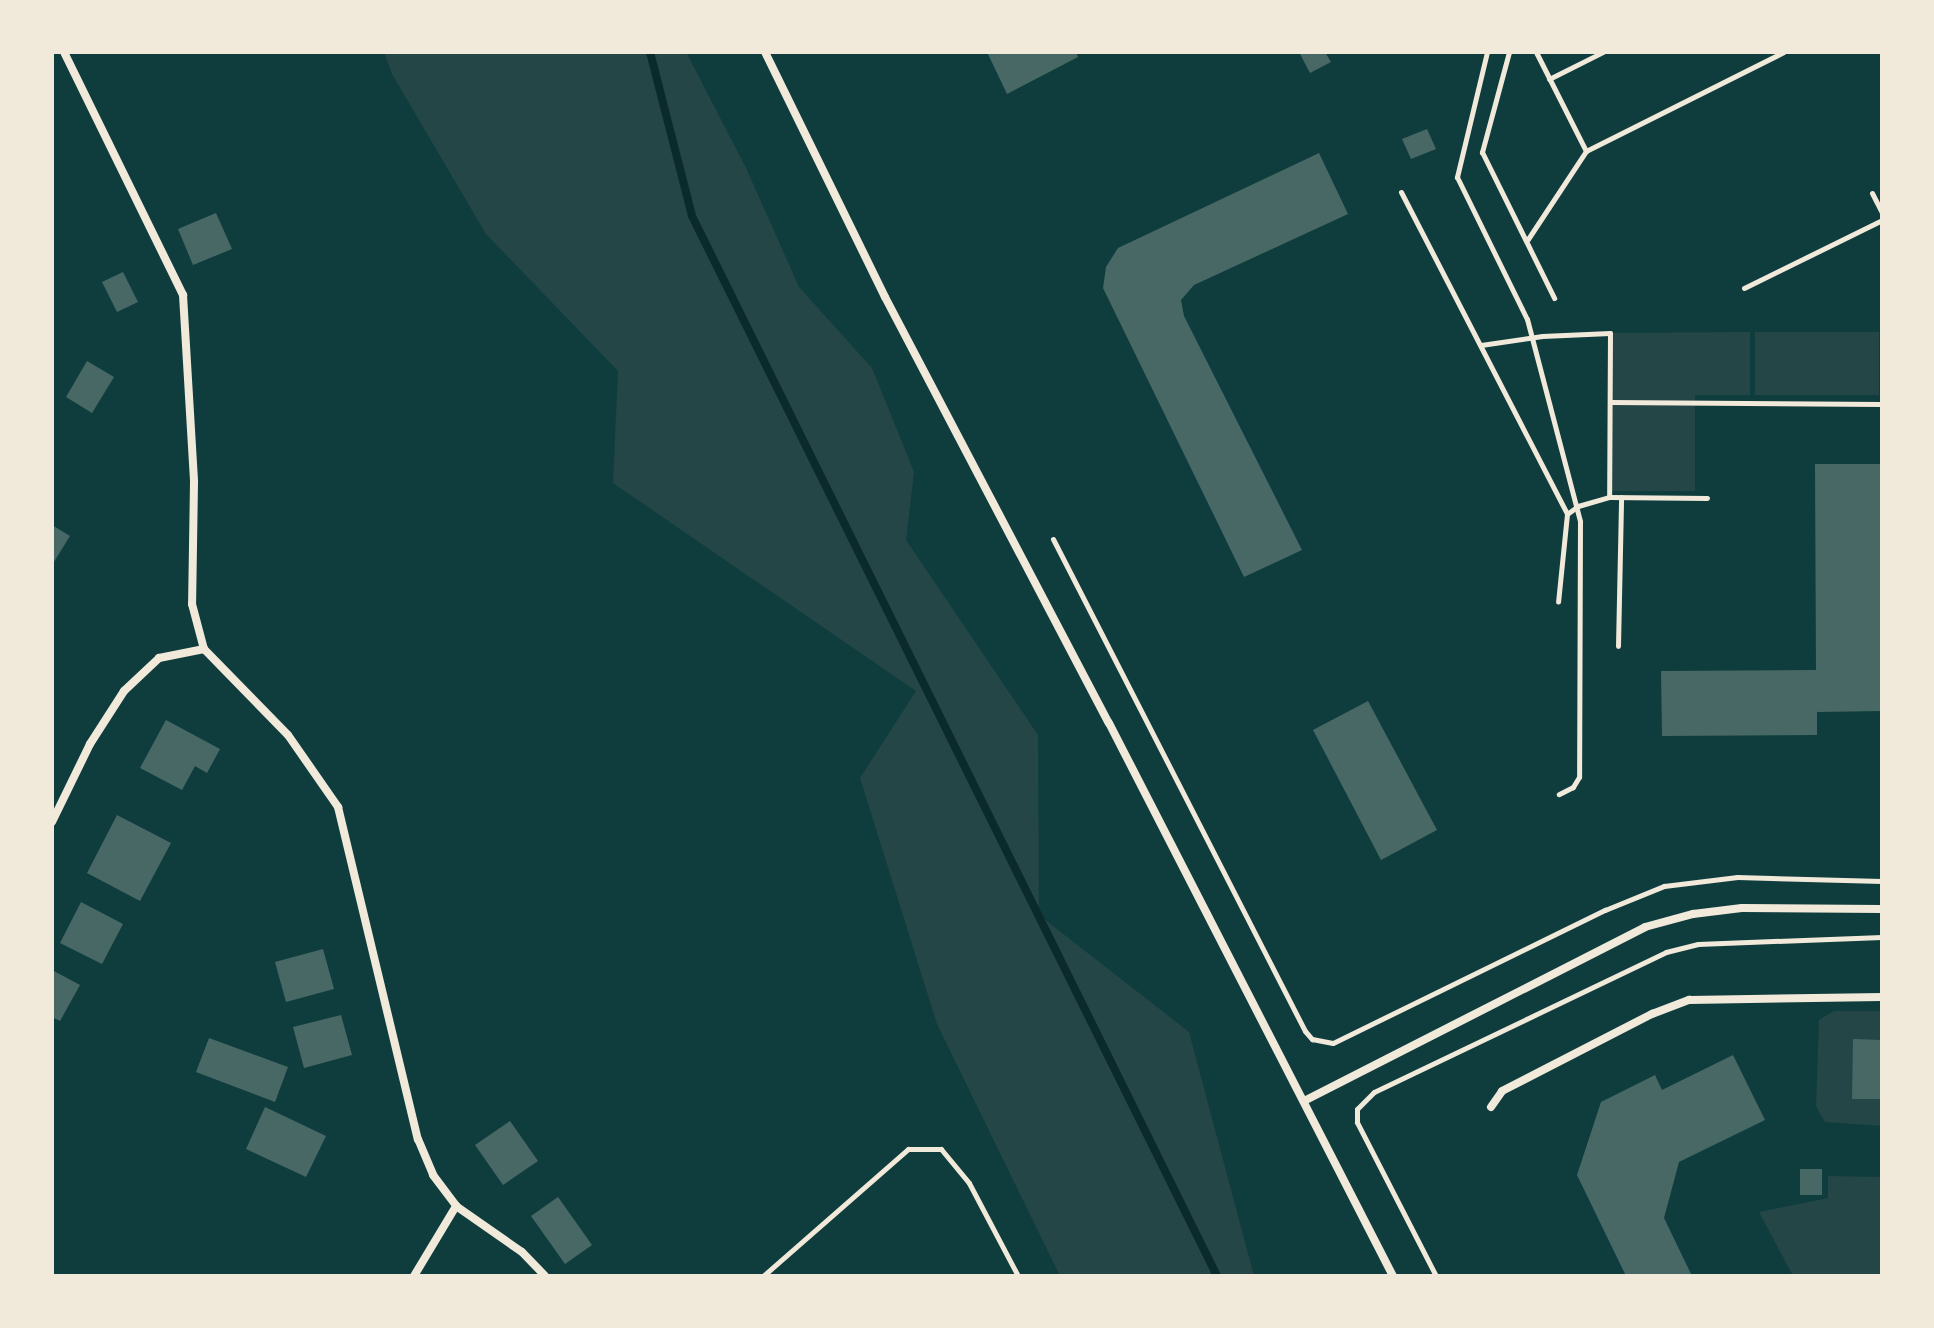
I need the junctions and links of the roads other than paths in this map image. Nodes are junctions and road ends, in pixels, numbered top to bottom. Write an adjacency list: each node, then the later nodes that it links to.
1 (64, 52): 3 (street)
2 (765, 52): 7 (street)
3 (204, 649): 4 (street); 9 (street)
4 (52, 822)
5 (1882, 909): 7 (street)
6 (1882, 997): 8 (street)
7 (1304, 1101): 12 (street)
8 (1491, 1107)
9 (456, 1206): 10 (street); 11 (street)
10 (414, 1276)
11 (545, 1276)
12 (1393, 1276)

